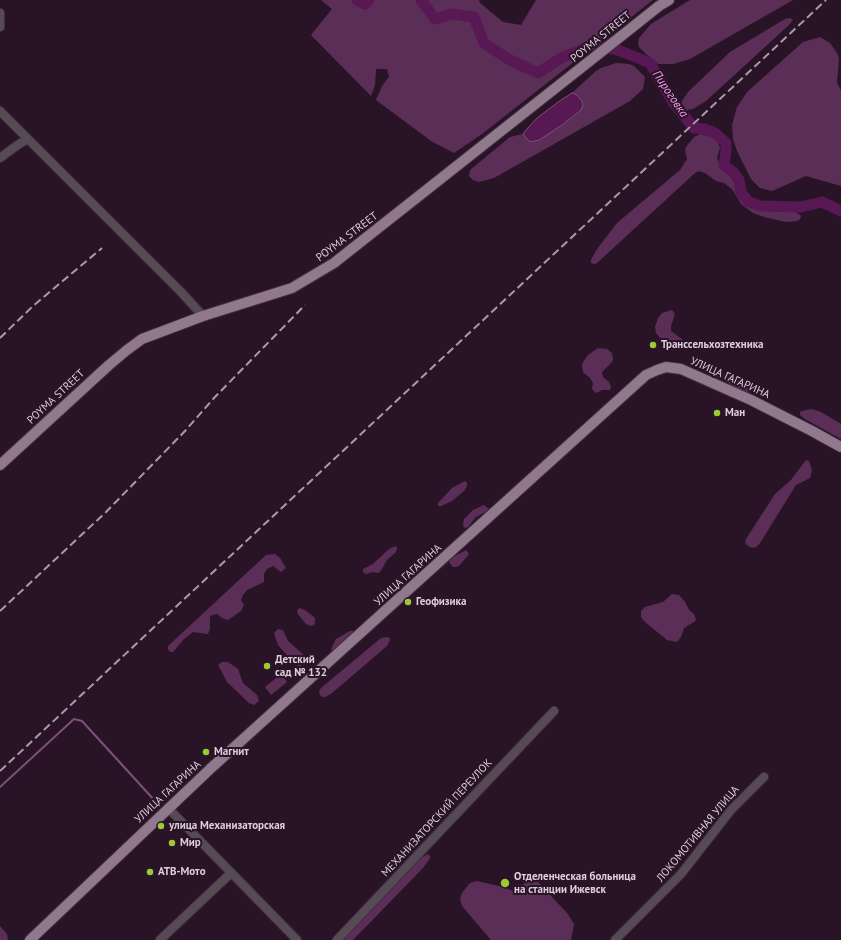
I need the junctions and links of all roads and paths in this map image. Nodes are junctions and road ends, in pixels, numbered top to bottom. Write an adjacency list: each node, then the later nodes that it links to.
1 (669, 0): 7 (main road, POYMA STREET)
2 (0, 13): 3 (street)
3 (0, 27)
4 (0, 111): 5 (street)
5 (28, 139): 6 (street); 7 (street)
6 (0, 158)
7 (203, 316): 9 (main road, POYMA STREET)
8 (841, 447): 12 (main road, УЛИЦА ГАГАРИНА)
9 (0, 465)
10 (554, 710): 17 (street, МЕХАНИЗАТОРСКИЙ ПЕРЕУЛОК)
11 (764, 777): 18 (street, ЛОКОМОТИВНАЯ УЛИЦА)
12 (168, 808): 13 (street); 14 (main road, УЛИЦА ГАГАРИНА)
13 (231, 872): 15 (street); 16 (street)
14 (30, 940)
15 (160, 940)
16 (297, 940)
17 (337, 940)
18 (615, 940)

